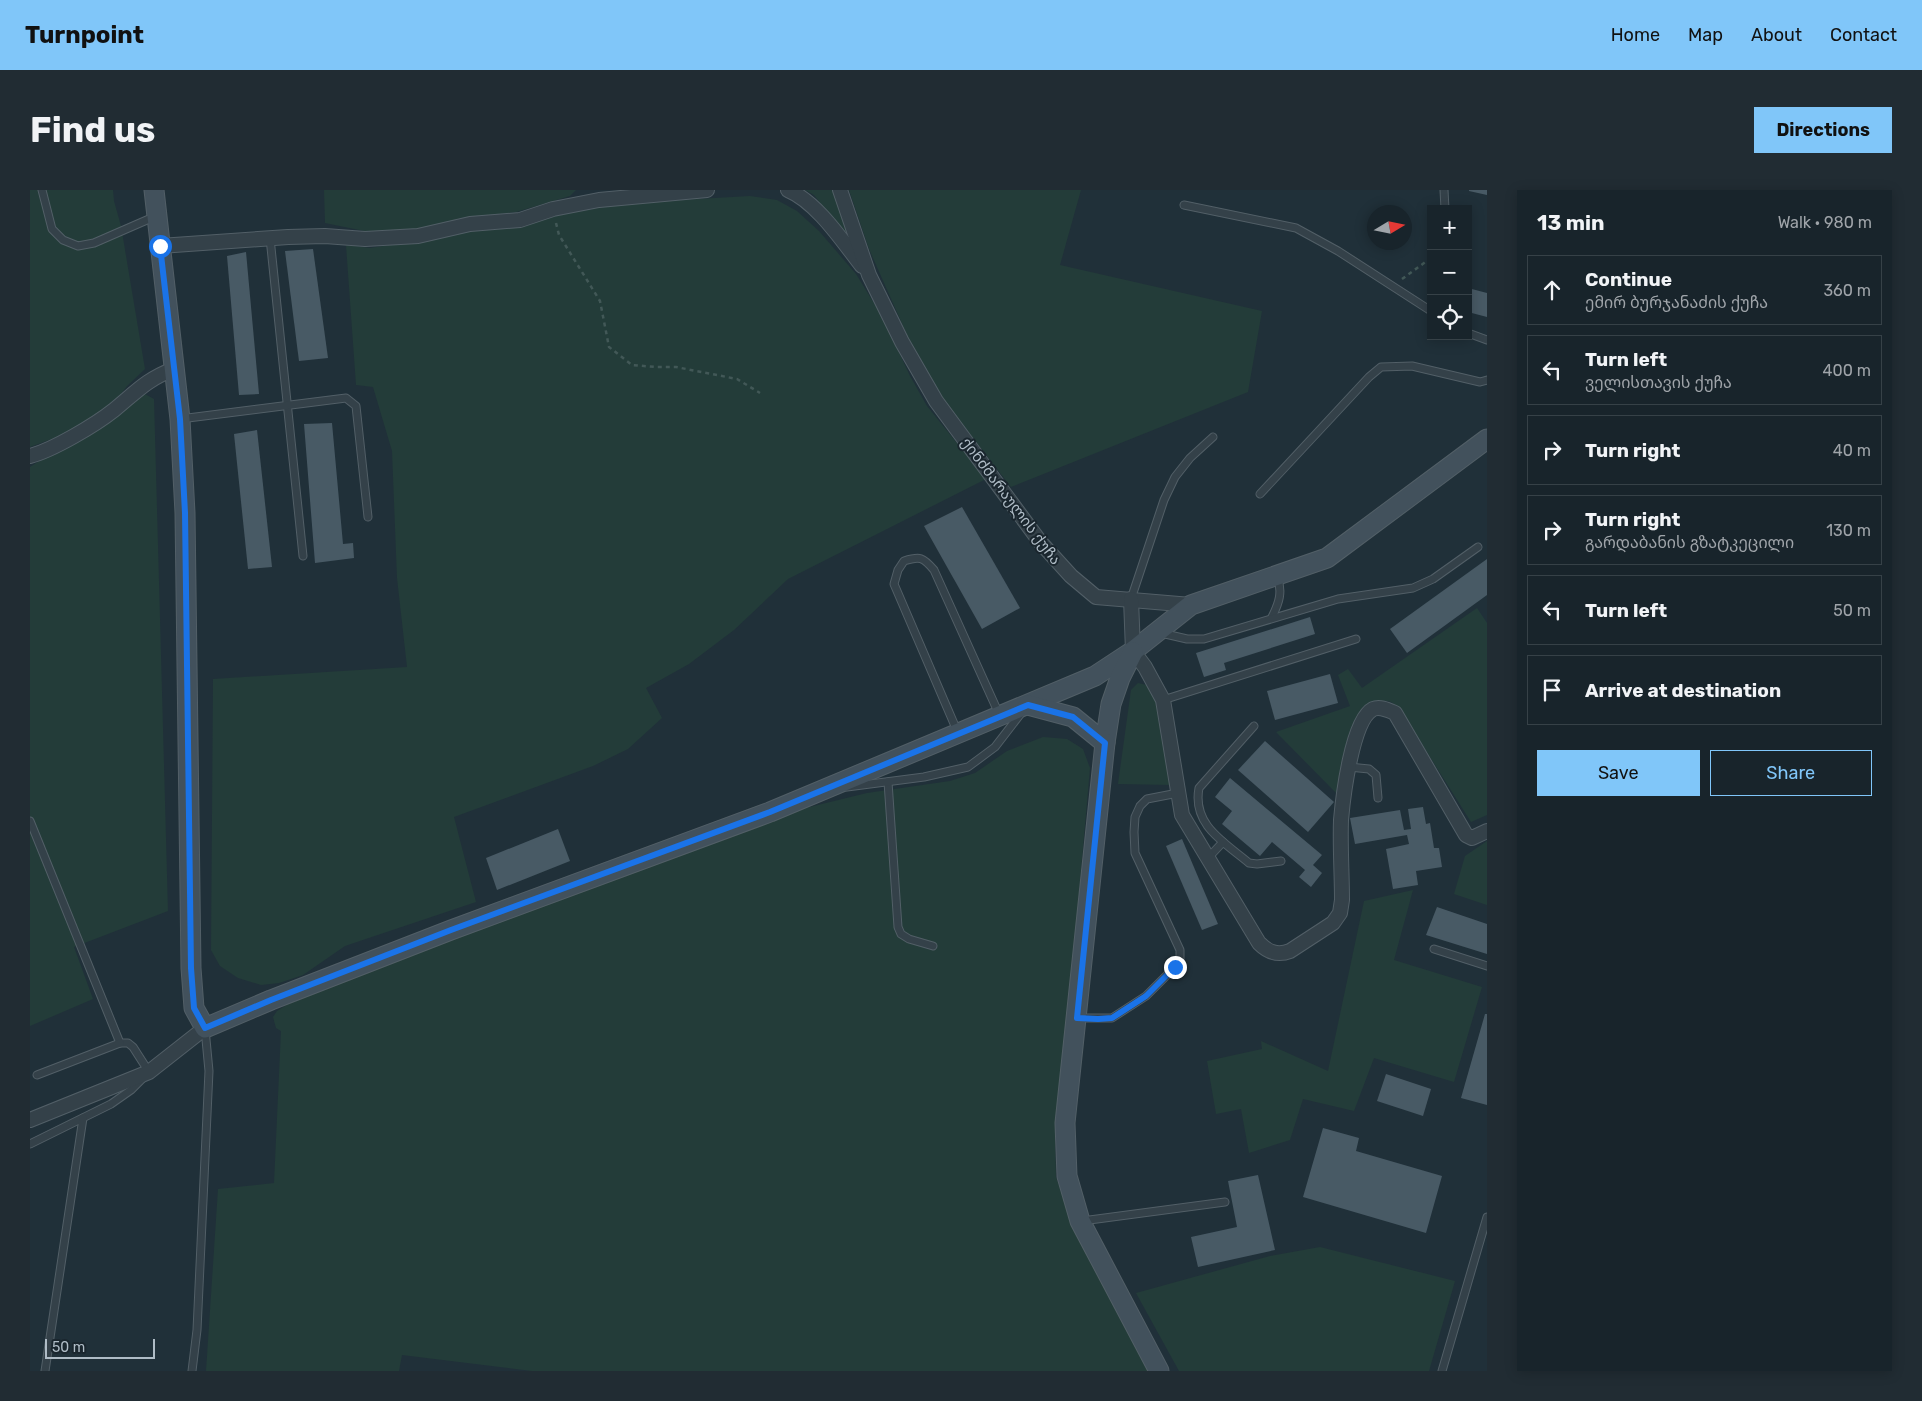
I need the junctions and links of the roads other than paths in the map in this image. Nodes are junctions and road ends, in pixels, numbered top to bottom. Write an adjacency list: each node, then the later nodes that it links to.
1 (42, 190): 10 (lane)
2 (154, 190): 10 (street)
3 (707, 190): 7 (street)
4 (788, 190): 13 (street)
5 (840, 190): 13 (street, ქინძმარაულის ქუჩა)
6 (1444, 190): 9 (lane)
7 (596, 195): 11 (street)
8 (1184, 205): 14 (lane)
9 (1445, 205)
10 (157, 216): 12 (street)
11 (270, 238): 12 (street); 19 (lane)
12 (160, 246): 17 (street)
13 (869, 275): 29 (street, ქინძმარაულის ქუჩა)
14 (1427, 309)
15 (1472, 334): 16 (lane)
16 (1487, 340)
17 (174, 370): 20 (street); 23 (street)
18 (1487, 380): 24 (lane)
19 (287, 406): 20 (lane); 25 (lane); 27 (lane)
20 (180, 419): 55 (street)
21 (1213, 437): 29 (lane)
22 (1487, 439): 28 (street, ქინძმარაულის ქუჩა)
23 (33, 456)
24 (1260, 494)
25 (368, 517)
26 (1478, 547): 31 (lane)
27 (302, 556)
28 (1277, 576): 30 (street, ქინძმარაულის ქუჩა); 31 (lane)
29 (1131, 599): 30 (street, ქინძმარაულის ქუჩა); 34 (street)
30 (1191, 605): 32 (street)
31 (1272, 617): 32 (lane)
32 (1156, 632): 34 (street)
33 (1356, 639): 35 (lane)
34 (1133, 651): 35 (street); 36 (street); 40 (street)
35 (1163, 700): 44 (street)
36 (1028, 705): 37 (street); 40 (street); 42 (lane)
37 (1000, 717): 39 (street); 39 (lane)
38 (1254, 726): 48 (lane)
39 (958, 734): 43 (street)
40 (1105, 743): 54 (street)
41 (1349, 767): 45 (lane); 47 (street); 49 (street)
42 (888, 782): 43 (lane); 51 (lane)
43 (821, 791): 55 (street)
44 (1178, 793): 49 (street); 54 (lane)
45 (1378, 798)
46 (30, 820): 56 (lane)
47 (1487, 831)
48 (1224, 842): 49 (lane); 50 (lane)
49 (1208, 858)
50 (1281, 861)
51 (933, 946)
52 (1434, 949): 53 (lane)
53 (1487, 966)
54 (1077, 1018): 64 (street)
55 (205, 1028): 57 (street); 66 (lane)
56 (120, 1043): 57 (lane); 58 (lane)
57 (149, 1072): 59 (lane); 60 (street)
58 (37, 1075)
59 (83, 1118): 61 (lane); 65 (lane)
60 (30, 1120)
61 (30, 1144)
62 (1225, 1202): 64 (lane)
63 (1487, 1217): 68 (lane)
64 (1080, 1221): 67 (street)
65 (45, 1371)
66 (192, 1371)
67 (1159, 1371)
68 (1442, 1371)

